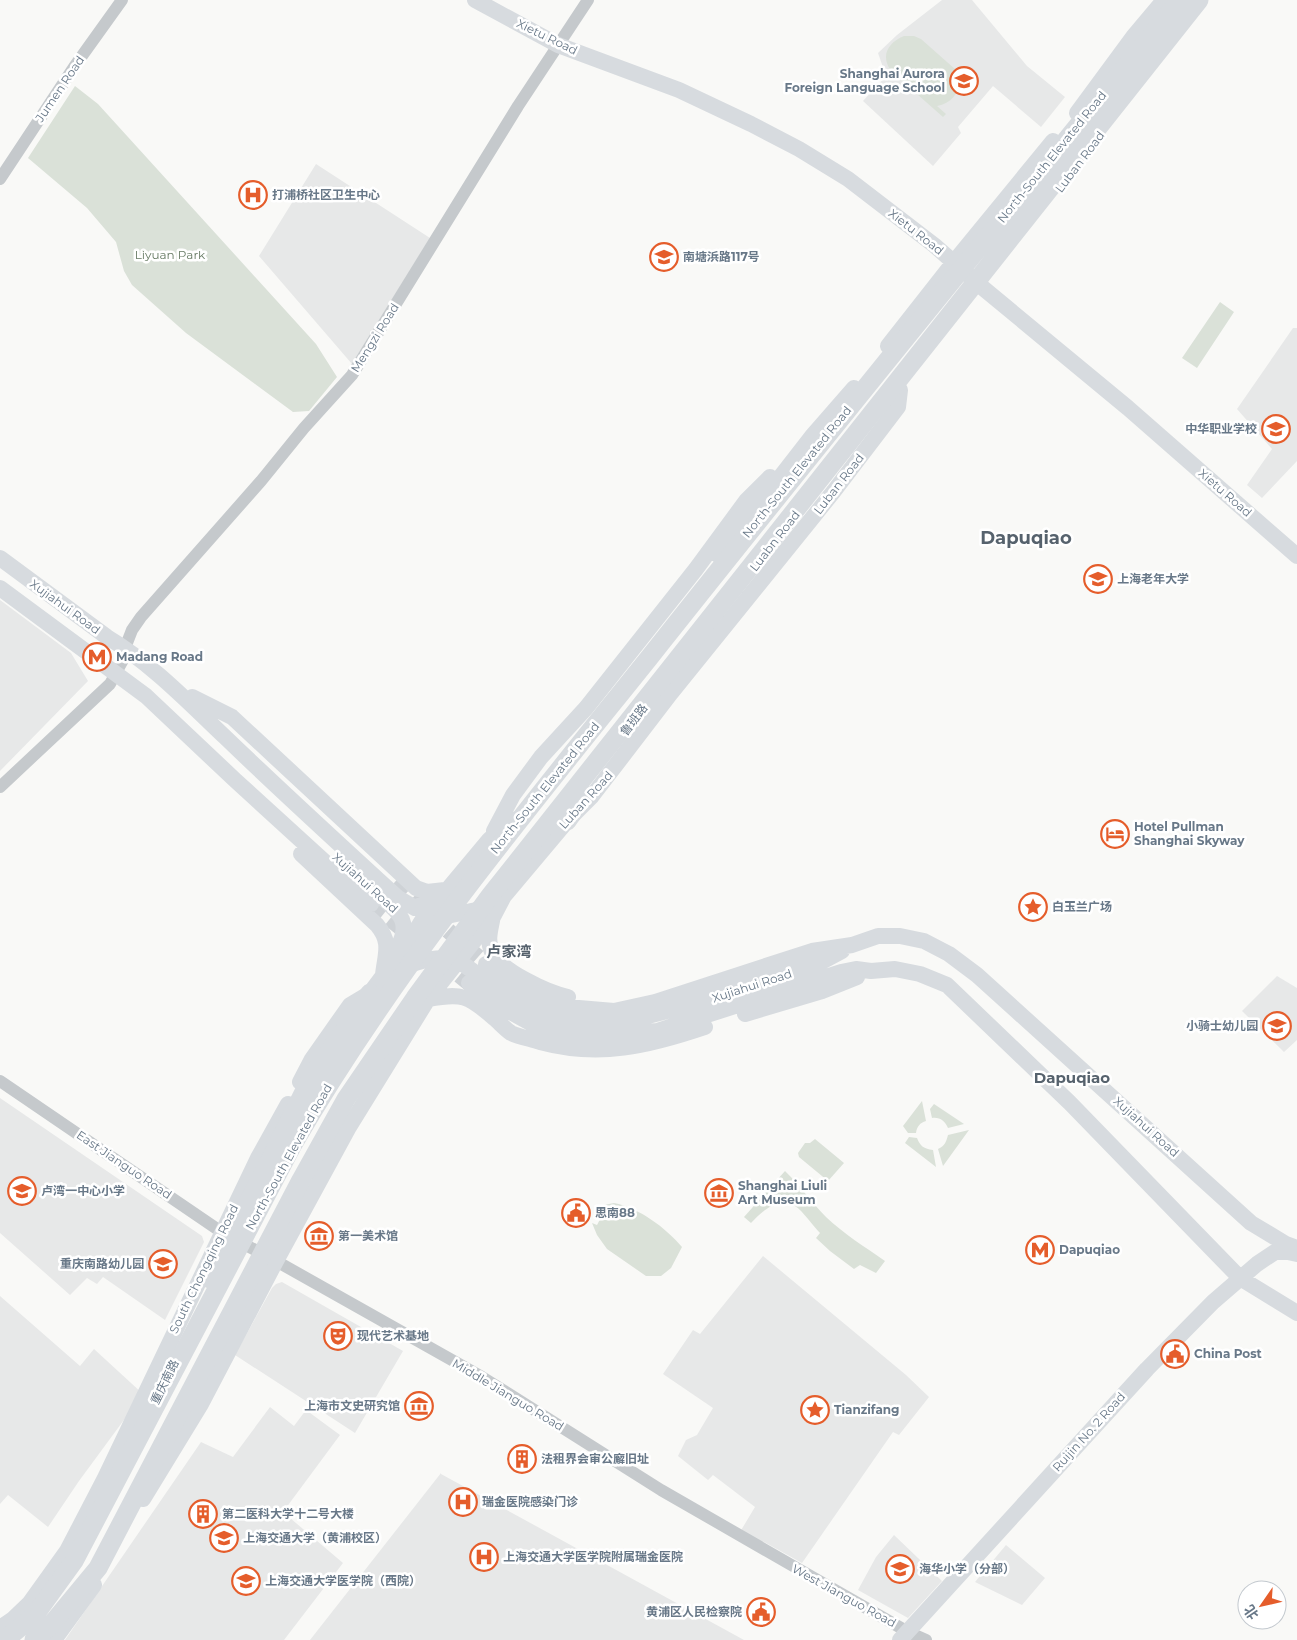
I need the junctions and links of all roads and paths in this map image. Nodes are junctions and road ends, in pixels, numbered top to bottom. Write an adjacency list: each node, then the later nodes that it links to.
1 (122, 0): 9 (street, Jumen Road)
2 (475, 0): 8 (main road, Xietu Road)
3 (588, 0): 8 (street, Mengzi Road)
4 (1164, 0): 10 (main road)
5 (1180, 0): 16 (highway, North-South Elevated Road)
6 (1199, 0): 13 (highway, North-South Elevated Road)
7 (1207, 0): 11 (main road, Luban Road)
8 (558, 45): 10 (main road, Xietu Road); 22 (street, Mengzi Road)
9 (0, 179)
10 (954, 262): 11 (main road, Xietu Road); 12 (main road)
11 (983, 288): 13 (main road, Luban Road); 17 (main road, Xietu Road)
12 (859, 382): 15 (main road); 16 (main road)
13 (902, 382): 14 (main road, Luabn Road); 20 (main road, Luban Road); 27 (highway); 52 (highway, North-South Elevated Road)
14 (876, 414): 15 (main road); 21 (main road, Luabn Road)
15 (840, 417): 16 (main road)
16 (777, 482): 28 (highway); 28 (main road); 28 (main road); 53 (highway, North-South Elevated Road)
17 (1297, 556)
18 (0, 558): 22 (main road, Xujiahui Road)
19 (0, 588): 23 (main road, Xujiahui Road)
20 (734, 614): 21 (main road); 27 (main road, Luban Road)
21 (709, 623): 27 (main road, 鲁班路)
22 (125, 648): 23 (street); 24 (main road, Xujiahui Road)
23 (117, 674): 25 (main road, Xujiahui Road); 26 (street)
24 (179, 691): 29 (main road); 30 (main road, Xujiahui Road)
25 (146, 696): 32 (main road, Xujiahui Road); 33 (main road, Xujiahui Road); 40 (main road)
26 (0, 787)
27 (567, 821): 31 (main road, Luban Road)
28 (489, 840): 30 (main road)
29 (394, 883)
30 (447, 890): 35 (main road)
31 (504, 896): 34 (main road, Luban Road); 35 (main road)
32 (372, 904)
33 (392, 907): 35 (main road); 40 (main road, Xujiahui Road)
34 (493, 917): 36 (main road, Xujiahui Road); 37 (main road, Luban Road)
35 (423, 919): 40 (main road, South Chongqing Road)
36 (852, 945): 37 (main road, Xujiahui Road); 38 (main road, Xujiahui Road); 48 (main road, Xujiahui Road)
37 (459, 961): 40 (main road); 43 (main road)
38 (486, 964)
39 (871, 971): 41 (main road, Xujiahui Road); 43 (main road, Xujiahui Road); 50 (main road, Xujiahui Road)
40 (383, 977): 42 (main road, South Chongqing Road)
41 (469, 982)
42 (370, 993): 46 (main road, South Chongqing Road); 53 (highway)
43 (428, 999): 44 (main road)
44 (398, 1046): 49 (main road); 52 (highway)
45 (0, 1081): 46 (street, East Jianguo Road)
46 (229, 1236): 47 (street, East Jianguo Road); 55 (main road, South Chongqing Road)
47 (250, 1247): 49 (street, Middle Jianguo Road)
48 (1293, 1248): 50 (main road)
49 (270, 1258): 54 (street, Middle Jianguo Road); 59 (main road)
50 (1238, 1275): 51 (main road, Xujiahui Road); 56 (main road)
51 (1297, 1313)
52 (175, 1423): 58 (highway, North-South Elevated Road)
53 (130, 1458): 57 (highway, North-South Elevated Road)
54 (763, 1549): 56 (street, West Jianguo Road)
55 (0, 1628)
56 (904, 1636): 60 (street, West Jianguo Road)
57 (5, 1640)
58 (34, 1640)
59 (54, 1640)
60 (926, 1640)

